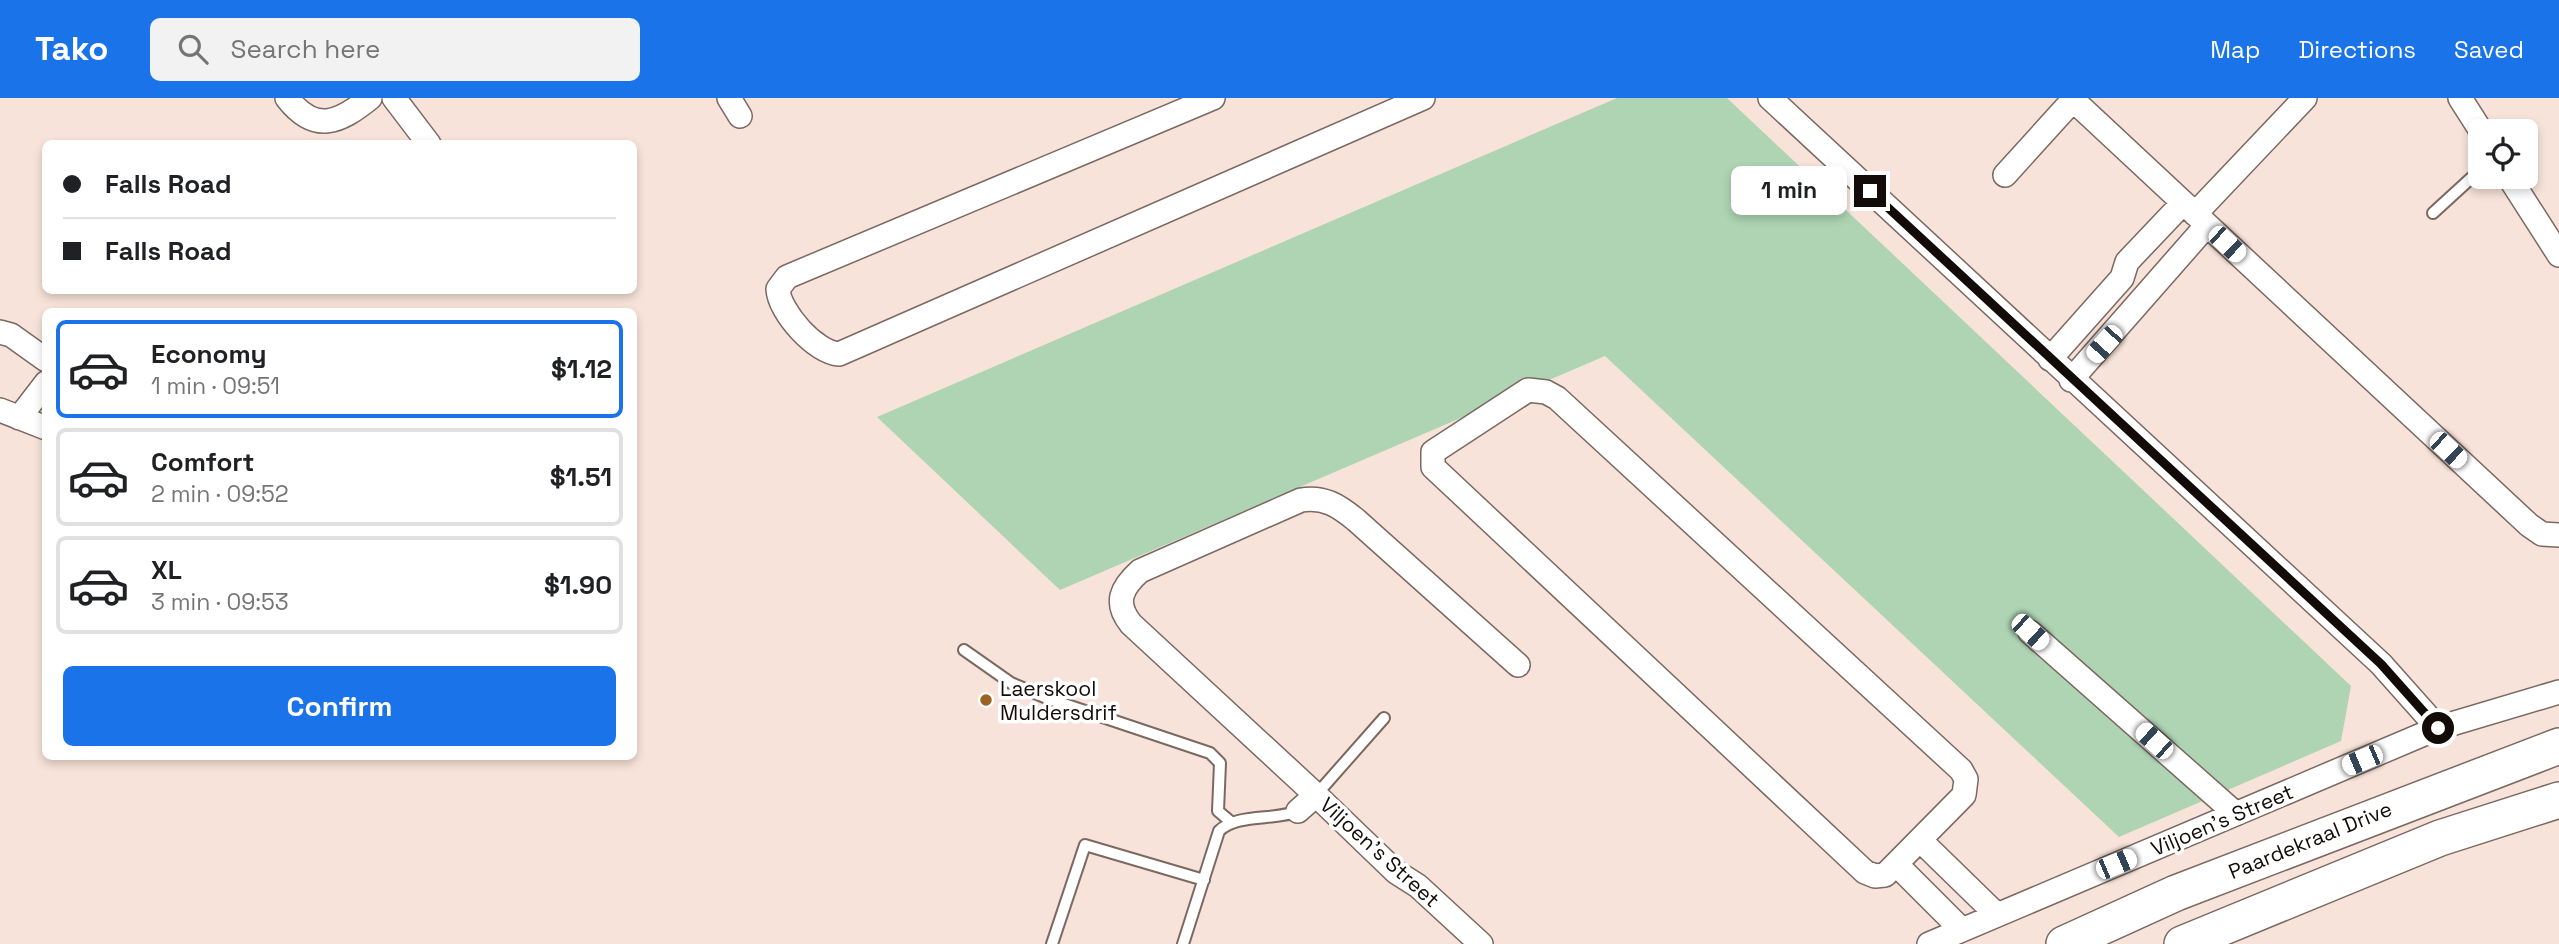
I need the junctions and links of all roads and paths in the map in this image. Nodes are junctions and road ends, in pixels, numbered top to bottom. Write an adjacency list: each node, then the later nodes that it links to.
1 (287, 98): 2 (street)
2 (370, 98)
3 (394, 98): 11 (street)
4 (1213, 98): 5 (street)
5 (1423, 98)
6 (1770, 98): 22 (street)
7 (2305, 98): 16 (street)
8 (2459, 98): 10 (street)
9 (2072, 99): 12 (street); 16 (street)
10 (2473, 119)
11 (426, 140)
12 (2006, 175)
13 (2468, 181): 15 (lane)
14 (2517, 189): 17 (street)
15 (2433, 213)
16 (2195, 214): 18 (street); 19 (street); 27 (street)
17 (2559, 255)
18 (2120, 279): 19 (street); 22 (street)
19 (2143, 299): 23 (street)
20 (0, 332): 21 (street)
21 (42, 357)
22 (2050, 359): 23 (street)
23 (2071, 380): 33 (street)
24 (42, 386): 25 (street)
25 (10, 414): 26 (street)
26 (42, 426)
27 (2559, 535)
28 (2030, 632): 39 (street)
29 (964, 650): 40 (lane)
30 (1518, 665): 36 (street)
31 (2559, 692): 33 (street, Viljoen's Street)
32 (1384, 718): 36 (lane)
33 (2438, 728): 39 (street, Viljoen's Street)
34 (2559, 746): 51 (main road, Paardekraal Drive)
35 (2559, 788): 41 (main road)
36 (1316, 794): 38 (street, Viljoen's Street); 49 (street, Viljoen's Street)
37 (2559, 800): 41 (main road)
38 (1298, 811): 40 (lane, Viljoen's Street)
39 (2236, 814): 45 (street, Viljoen's Street)
40 (1231, 822): 44 (lane)
41 (2440, 838): 52 (main road)
42 (1920, 840): 43 (street); 43 (street); 45 (street)
43 (1896, 864): 46 (street)
44 (1204, 880): 47 (lane); 48 (lane)
45 (1997, 915): 46 (street, Viljoen's Street)
46 (1962, 930): 50 (street, Viljoen's Street)
47 (1052, 944)
48 (1183, 944)
49 (1481, 944)
50 (1929, 944)
51 (2064, 944)
52 (2182, 944)

